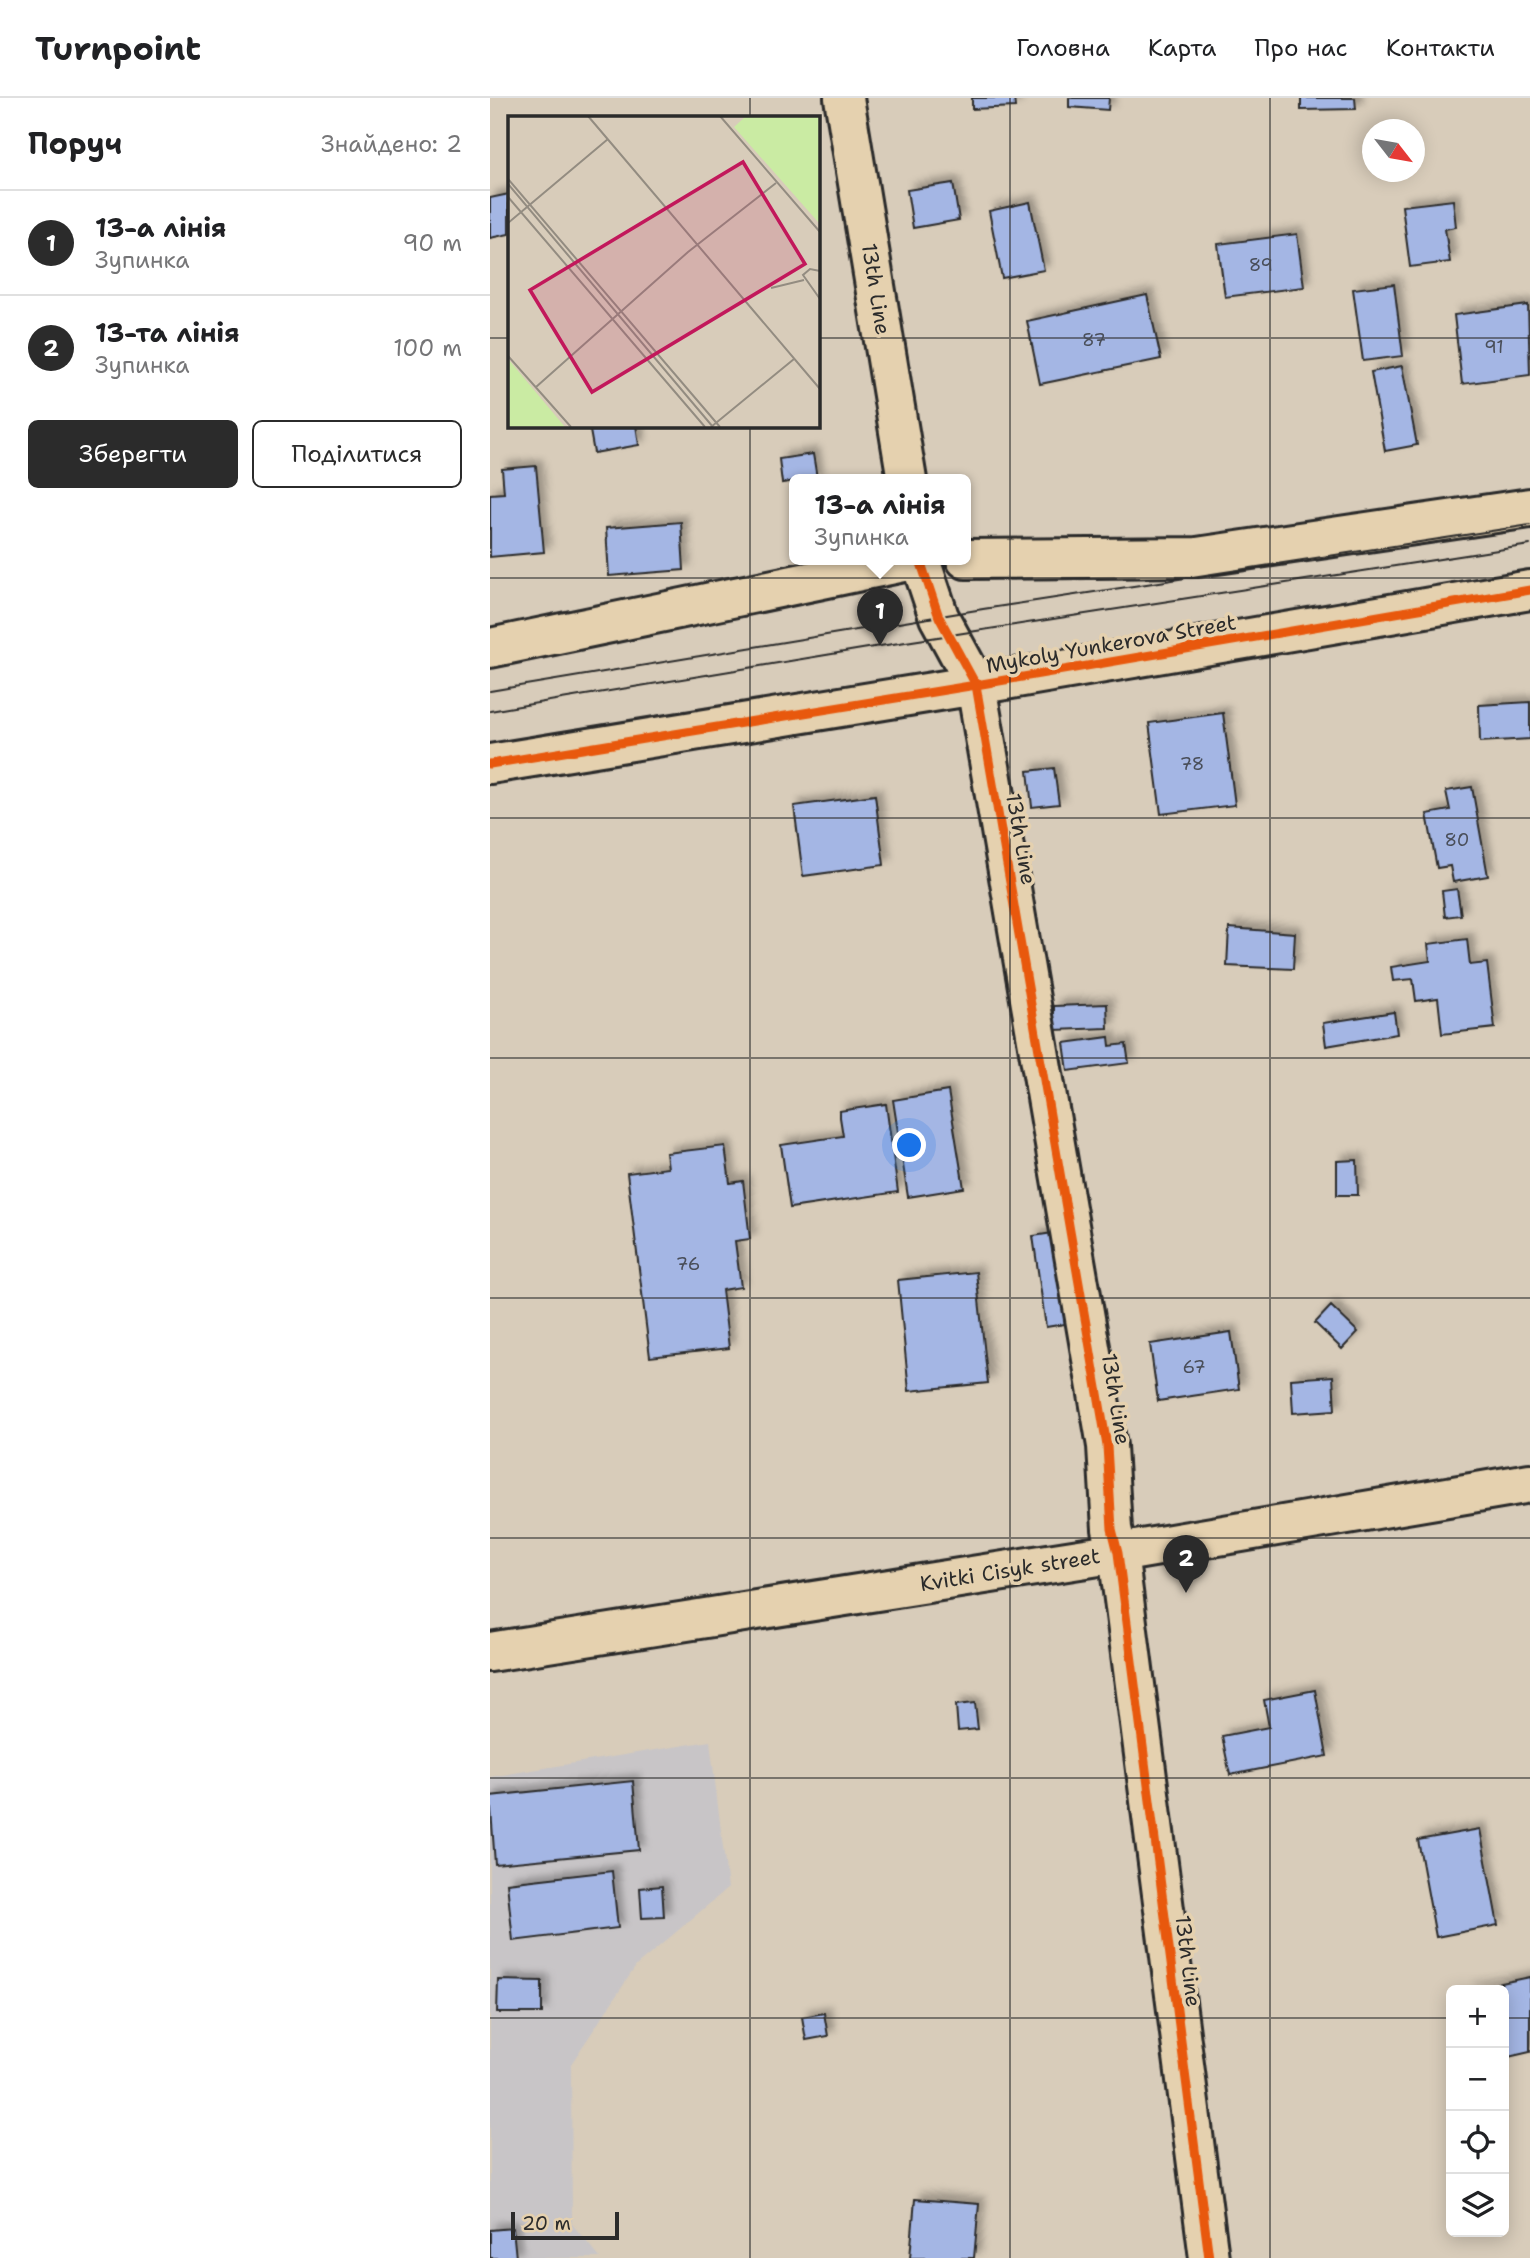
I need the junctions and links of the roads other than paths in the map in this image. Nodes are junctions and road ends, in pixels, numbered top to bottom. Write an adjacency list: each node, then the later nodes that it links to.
1 (844, 98): 2 (street, 13th Line)
2 (906, 474)
3 (1530, 508): 4 (street)
4 (971, 559)
5 (890, 565): 8 (street)
6 (922, 565): 9 (street, 13th Line)
7 (1530, 590): 9 (street, Mykoly Yunkerova Street)
8 (490, 648)
9 (976, 685): 10 (street, Mykoly Yunkerova Street); 12 (street, 13th Line)
10 (490, 764)
11 (1530, 1483): 12 (street, Kvitki Cisyk street)
12 (1118, 1553): 13 (street, Kvitki Cisyk street); 14 (street, 13th Line)
13 (490, 1651)
14 (1209, 2258)

